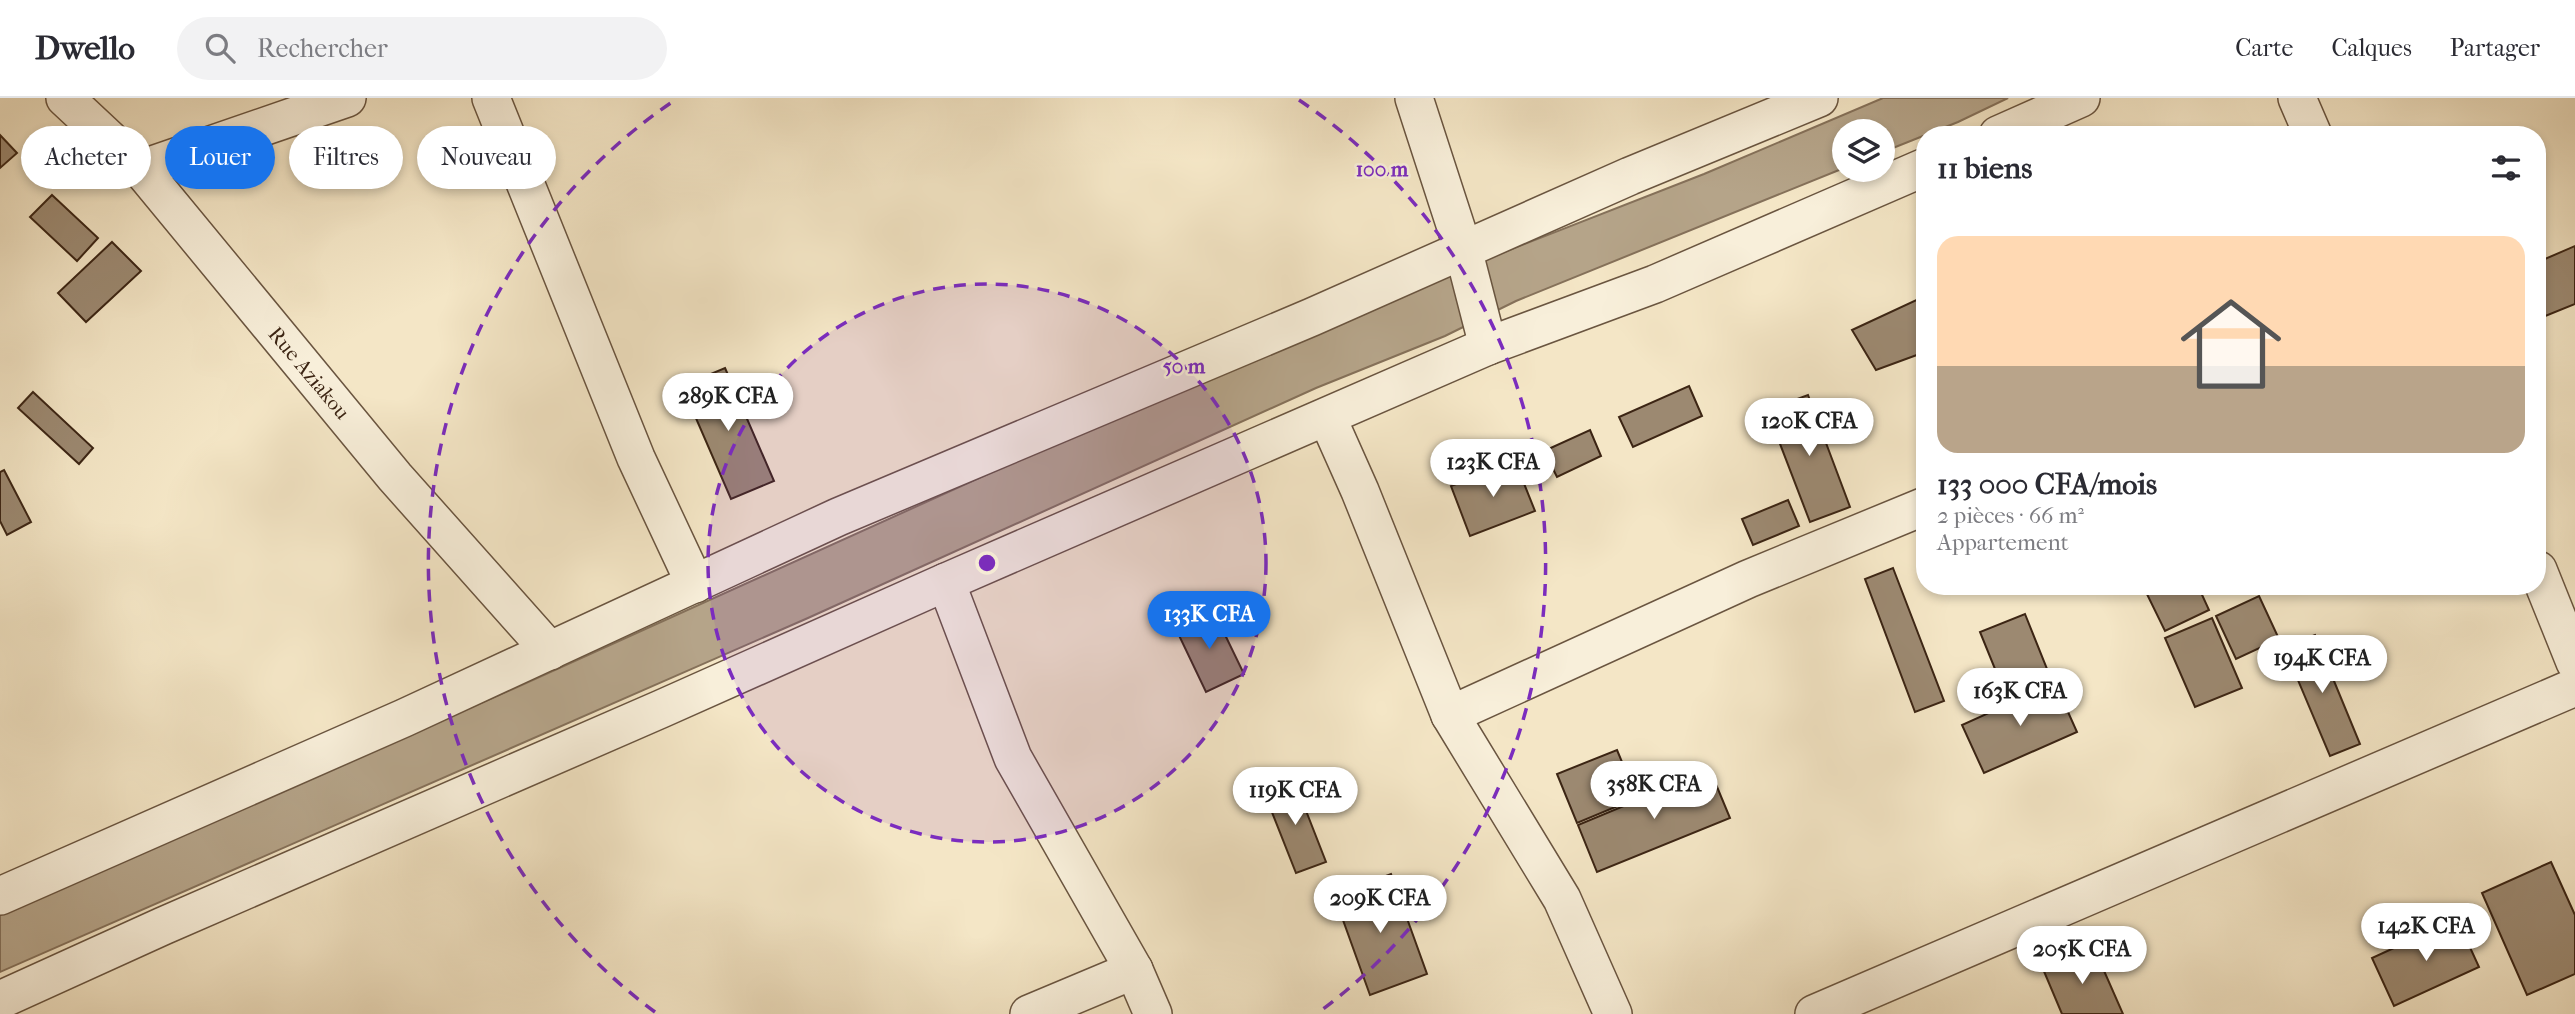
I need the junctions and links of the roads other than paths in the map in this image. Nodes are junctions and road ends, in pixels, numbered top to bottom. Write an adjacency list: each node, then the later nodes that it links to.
1 (65, 98): 8 (street, Rue Aziakou)
2 (347, 98): 11 (street)
3 (491, 98): 19 (street)
4 (1414, 98): 14 (street)
5 (1819, 98): 14 (street)
6 (2081, 98): 9 (street)
7 (2297, 98): 10 (street)
8 (95, 126)
9 (2018, 126)
10 (2309, 126)
11 (151, 166)
12 (1916, 171): 15 (street)
13 (151, 181): 21 (street, Rue Aziakou)
14 (1463, 249): 15 (street); 19 (street)
15 (1488, 346): 16 (street)
16 (1327, 417): 18 (street); 24 (street)
17 (1916, 510): 24 (street)
18 (946, 582): 26 (street); 27 (street)
19 (695, 584): 21 (street)
20 (2546, 590): 22 (street)
21 (550, 651): 25 (street)
22 (2575, 662)
23 (2575, 687): 31 (street)
24 (1450, 715): 30 (street)
25 (0, 896)
26 (1134, 970): 28 (street); 29 (street)
27 (3, 998)
28 (1029, 1014)
29 (1153, 1014)
30 (1613, 1014)
31 (1814, 1014)

